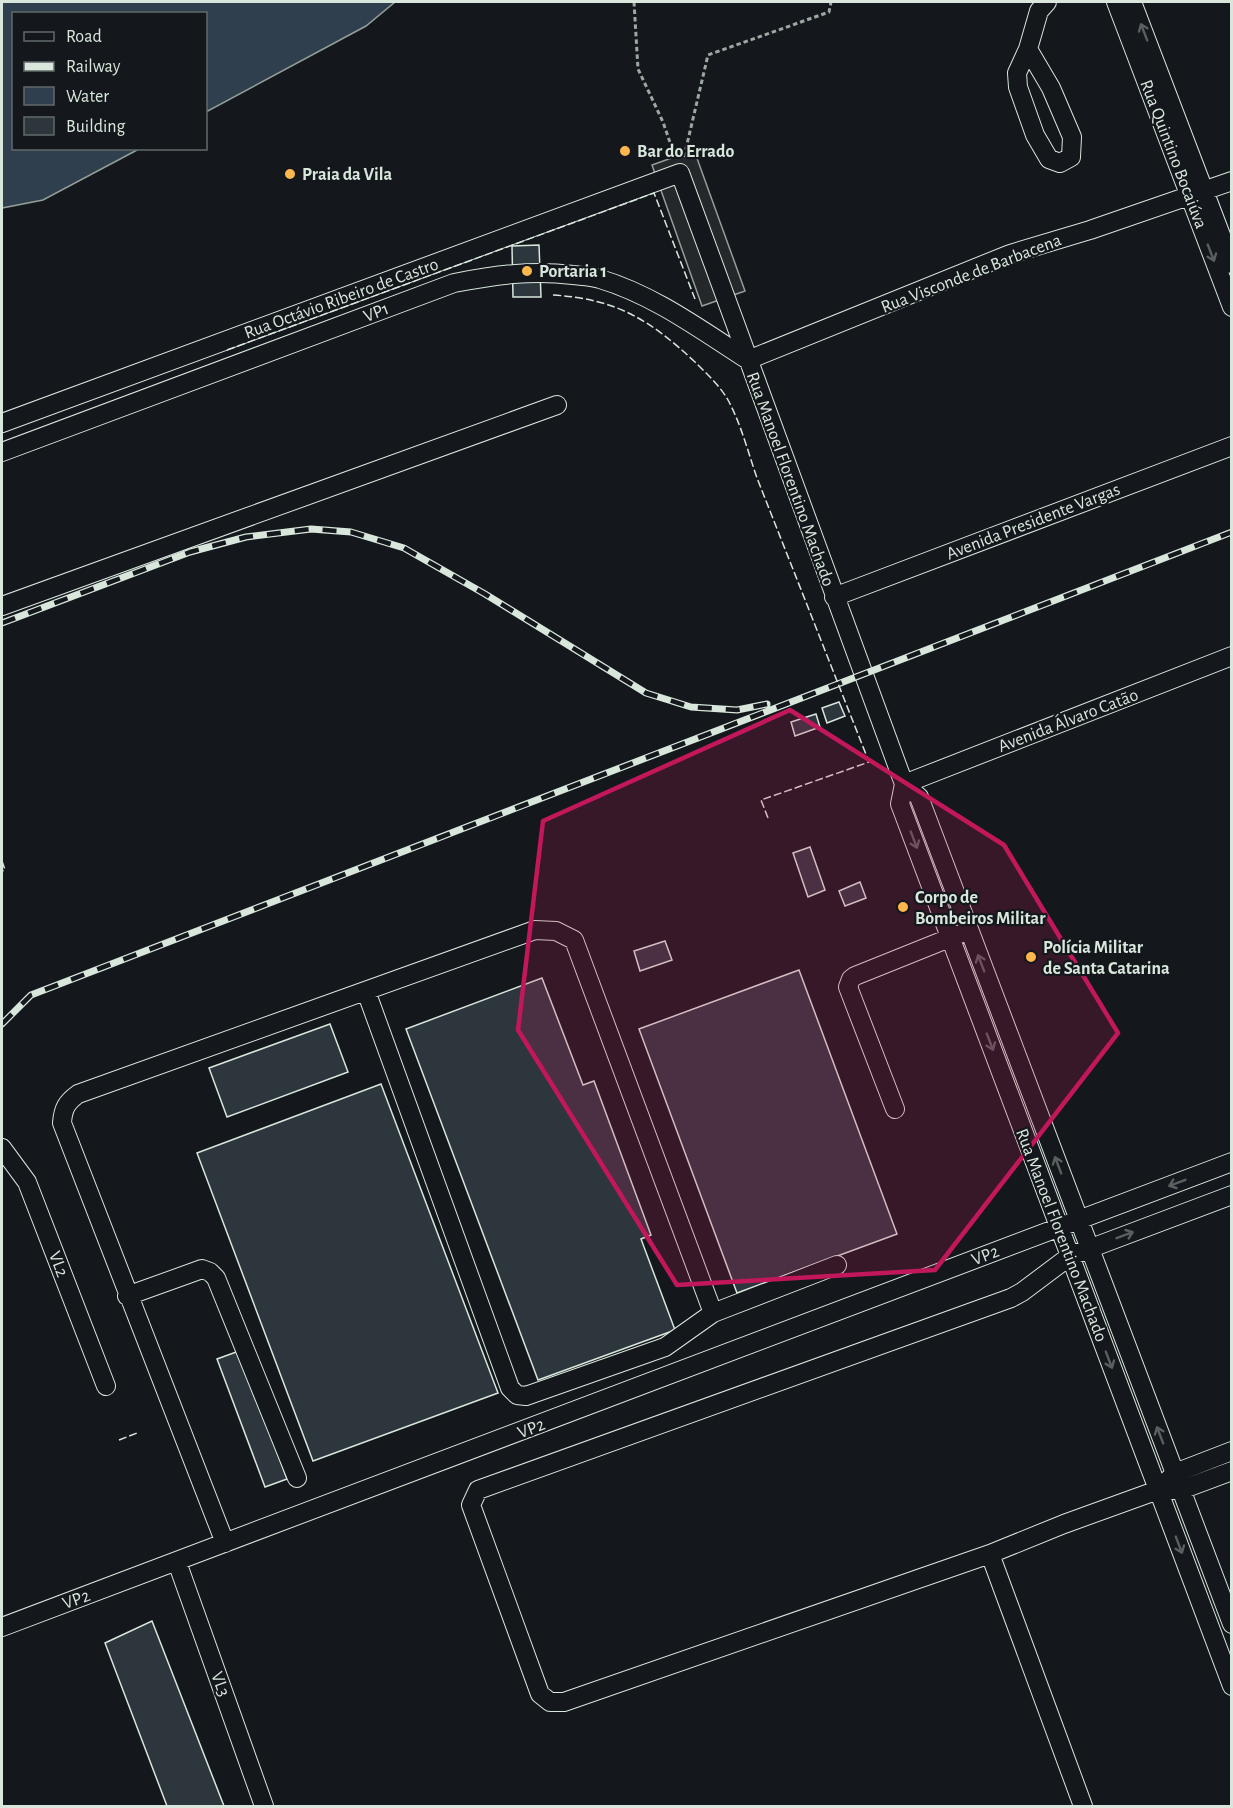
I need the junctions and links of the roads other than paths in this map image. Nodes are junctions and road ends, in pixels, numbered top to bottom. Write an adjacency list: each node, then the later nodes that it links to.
1 (1047, 2): 4 (street)
2 (1116, 2): 5 (street, Rua Quintino Bocaiúva)
3 (1132, 2): 5 (street, Rua Quintino Bocaiúva, one-way to 3)
4 (1028, 49): 4 (street)
5 (1145, 57): 8 (street, Rua Quintino Bocaiúva)
6 (680, 173): 11 (street, Rua Manoel Florentino Machado); 13 (street, Rua Octávio Ribeiro de Castro)
7 (1232, 181): 8 (street, Rua Visconde de Barbacena)
8 (1197, 194): 9 (street, Rua Quintino Bocaiúva); 10 (street, Rua Quintino Bocaiúva, one-way to 10); 11 (street, Rua Visconde de Barbacena)
9 (1232, 264)
10 (1231, 306)
11 (748, 360): 15 (street, VP1); 16 (street, Rua Manoel Florentino Machado)
12 (557, 405): 17 (street)
13 (2, 423)
14 (1232, 446): 16 (street, Avenida Presidente Vargas)
15 (2, 452)
16 (834, 597): 19 (street, Rua Manoel Florentino Machado)
17 (2, 606)
18 (1232, 656): 19 (street, Avenida Álvaro Catão)
19 (904, 784): 20 (street, Rua Manoel Florentino Machado); 21 (street, Rua Manoel Florentino Machado, one-way to 21)
20 (969, 930): 21 (street); 23 (street, Rua Manoel Florentino Machado, one-way to 20)
21 (951, 939): 24 (street, Rua Manoel Florentino Machado); 25 (street)
22 (366, 991): 34 (street); 35 (street); 35 (street)
23 (994, 996): 24 (street); 29 (street, Rua Manoel Florentino Machado, one-way to 23)
24 (975, 1003): 30 (street, Rua Manoel Florentino Machado, one-way to 30)
25 (895, 1109)
26 (2, 1148): 36 (street, VL2)
27 (1232, 1162): 29 (street, VP2, one-way to 29)
28 (1232, 1195): 31 (street, one-way to 28)
29 (1079, 1219): 30 (street, VP2); 31 (street, Rua Manoel Florentino Machado)
30 (1059, 1227): 32 (street, Rua Manoel Florentino Machado); 42 (street, VP2)
31 (1089, 1248): 32 (street); 40 (street, Rua Manoel Florentino Machado, one-way to 31)
32 (1070, 1256): 41 (street, Rua Manoel Florentino Machado, one-way to 41); 43 (street)
33 (837, 1265): 35 (street)
34 (127, 1296): 39 (street); 42 (street)
35 (713, 1313)
36 (106, 1386)
37 (1232, 1451): 40 (street)
38 (1232, 1471): 40 (street)
39 (297, 1478)
40 (1178, 1482): 41 (street); 45 (street, Rua Manoel Florentino Machado)
41 (1158, 1490): 43 (street); 47 (street, Rua Manoel Florentino Machado, one-way to 47)
42 (225, 1544): 44 (street, VP2)
43 (990, 1554): 49 (street)
44 (177, 1562): 46 (street, VP2); 48 (street, VL3)
45 (1232, 1624)
46 (2, 1627)
47 (1232, 1686)
48 (264, 1806)
49 (1083, 1806)

